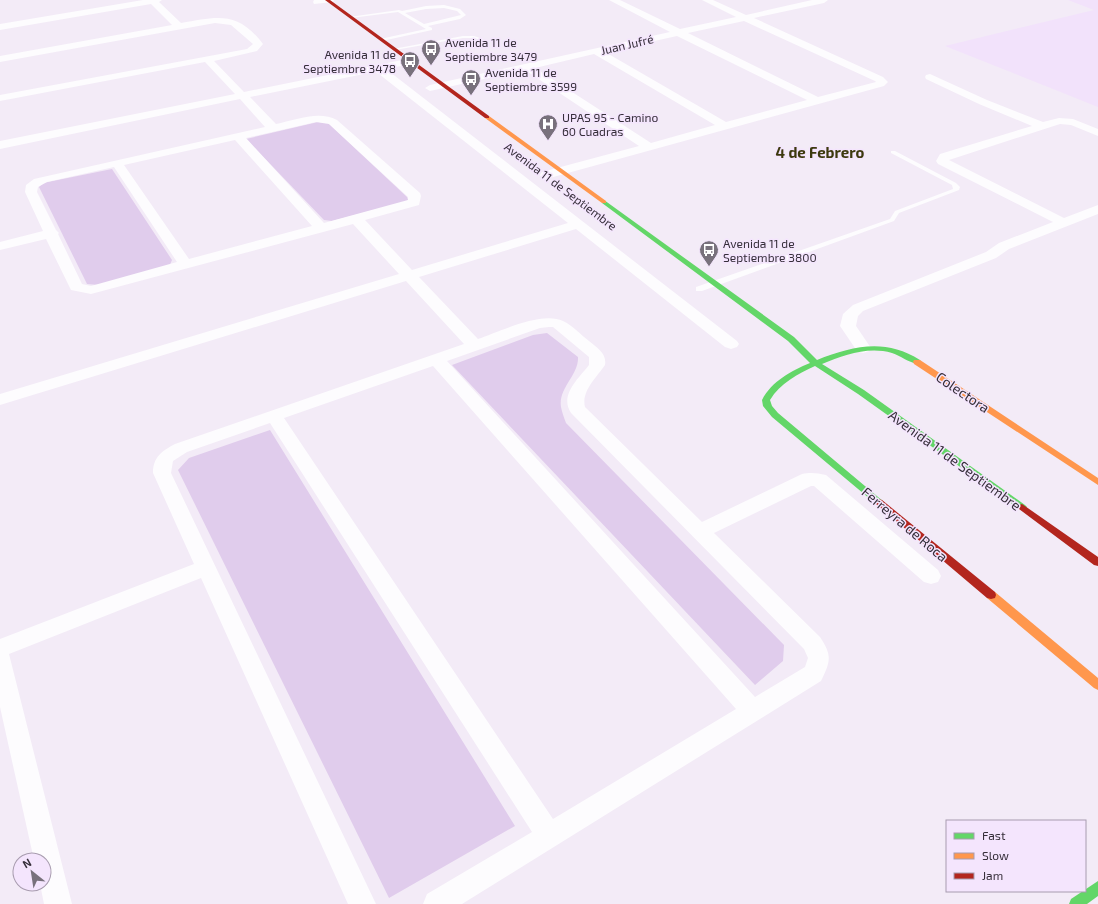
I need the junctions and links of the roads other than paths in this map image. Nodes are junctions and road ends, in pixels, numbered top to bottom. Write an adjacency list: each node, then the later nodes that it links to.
1 (155, 0): 12 (street); 13 (street)
2 (328, 0): 6 (street); 9 (main road, Avenida 11 de Septiembre)
3 (612, 0): 14 (street)
4 (706, 0): 10 (street)
5 (824, 0): 7 (street, Juan Jufré)
6 (316, 1): 18 (main road, Avenida 11 de Septiembre)
7 (804, 2): 10 (street, Juan Jufré)
8 (402, 12): 9 (lane); 11 (lane); 11 (lane)
9 (351, 18): 16 (main road, Avenida 11 de Septiembre)
10 (745, 18): 14 (street, Juan Jufré); 30 (street)
11 (424, 25): 16 (lane)
12 (179, 26): 19 (street); 20 (street)
13 (0, 27)
14 (679, 32): 17 (street, Juan Jufré); 30 (street)
15 (481, 39): 18 (lane)
16 (382, 40): 18 (main road, Avenida 11 de Septiembre)
17 (596, 51): 21 (street, Juan Jufré); 31 (street)
18 (401, 58): 22 (street); 23 (main road, Avenida 11 de Septiembre); 25 (main road, Avenida 11 de Septiembre); 27 (street)
19 (0, 59)
20 (207, 59): 27 (street); 29 (street)
21 (526, 66): 25 (street, Juan Jufré); 38 (street)
22 (376, 69): 27 (street); 47 (street)
23 (411, 74)
24 (930, 77): 32 (street)
25 (444, 84): 26 (street, Juan Jufré); 41 (main road, Avenida 11 de Septiembre)
26 (427, 86): 28 (main road)
27 (239, 93): 33 (street); 35 (street); 37 (street)
28 (442, 97)
29 (0, 98)
30 (817, 101): 31 (street)
31 (724, 126): 38 (street)
32 (1042, 126): 34 (street); 46 (street)
33 (273, 128): 36 (street); 45 (street)
34 (1098, 133)
35 (0, 136)
36 (238, 136): 40 (street); 48 (street)
37 (0, 145)
38 (649, 147): 41 (street)
39 (893, 152): 53 (lane)
40 (117, 163): 49 (street); 51 (street)
41 (561, 171): 42 (street); 53 (main road, Avenida 11 de Septiembre)
42 (543, 173): 43 (main road, Avenida 11 de Septiembre)
43 (558, 184)
44 (1098, 208): 46 (street)
45 (357, 220): 48 (street); 52 (street)
46 (1063, 222): 57 (street)
47 (578, 224): 52 (street); 55 (street)
48 (322, 229): 51 (street)
49 (52, 233): 50 (street); 51 (street)
50 (0, 246)
51 (186, 265)
52 (411, 276): 56 (street); 61 (street)
53 (715, 283): 54 (lane); 60 (main road, Avenida 11 de Septiembre)
54 (700, 289)
55 (731, 344)
56 (475, 346): 59 (street); 64 (street)
57 (863, 348): 60 (main road, Colectora); 63 (main road, Colectora)
58 (796, 356): 60 (main road, Avenida 11 de Septiembre)
59 (437, 360): 62 (street); 71 (street)
60 (814, 362): 65 (main road, Avenida 11 de Septiembre); 70 (main road, Ferreyra de Roca)
61 (0, 400)
62 (274, 416): 66 (street); 72 (street)
63 (1098, 482)
64 (701, 531): 67 (street); 71 (street)
65 (1097, 562)
66 (206, 568): 68 (street); 75 (street)
67 (931, 576)
68 (0, 648)
69 (0, 658): 74 (street)
70 (1098, 685)
71 (753, 711): 72 (street)
72 (549, 836): 76 (street)
73 (1098, 888): 77 (main road)
74 (58, 904)
75 (362, 904)
76 (437, 904)
77 (1076, 904)

